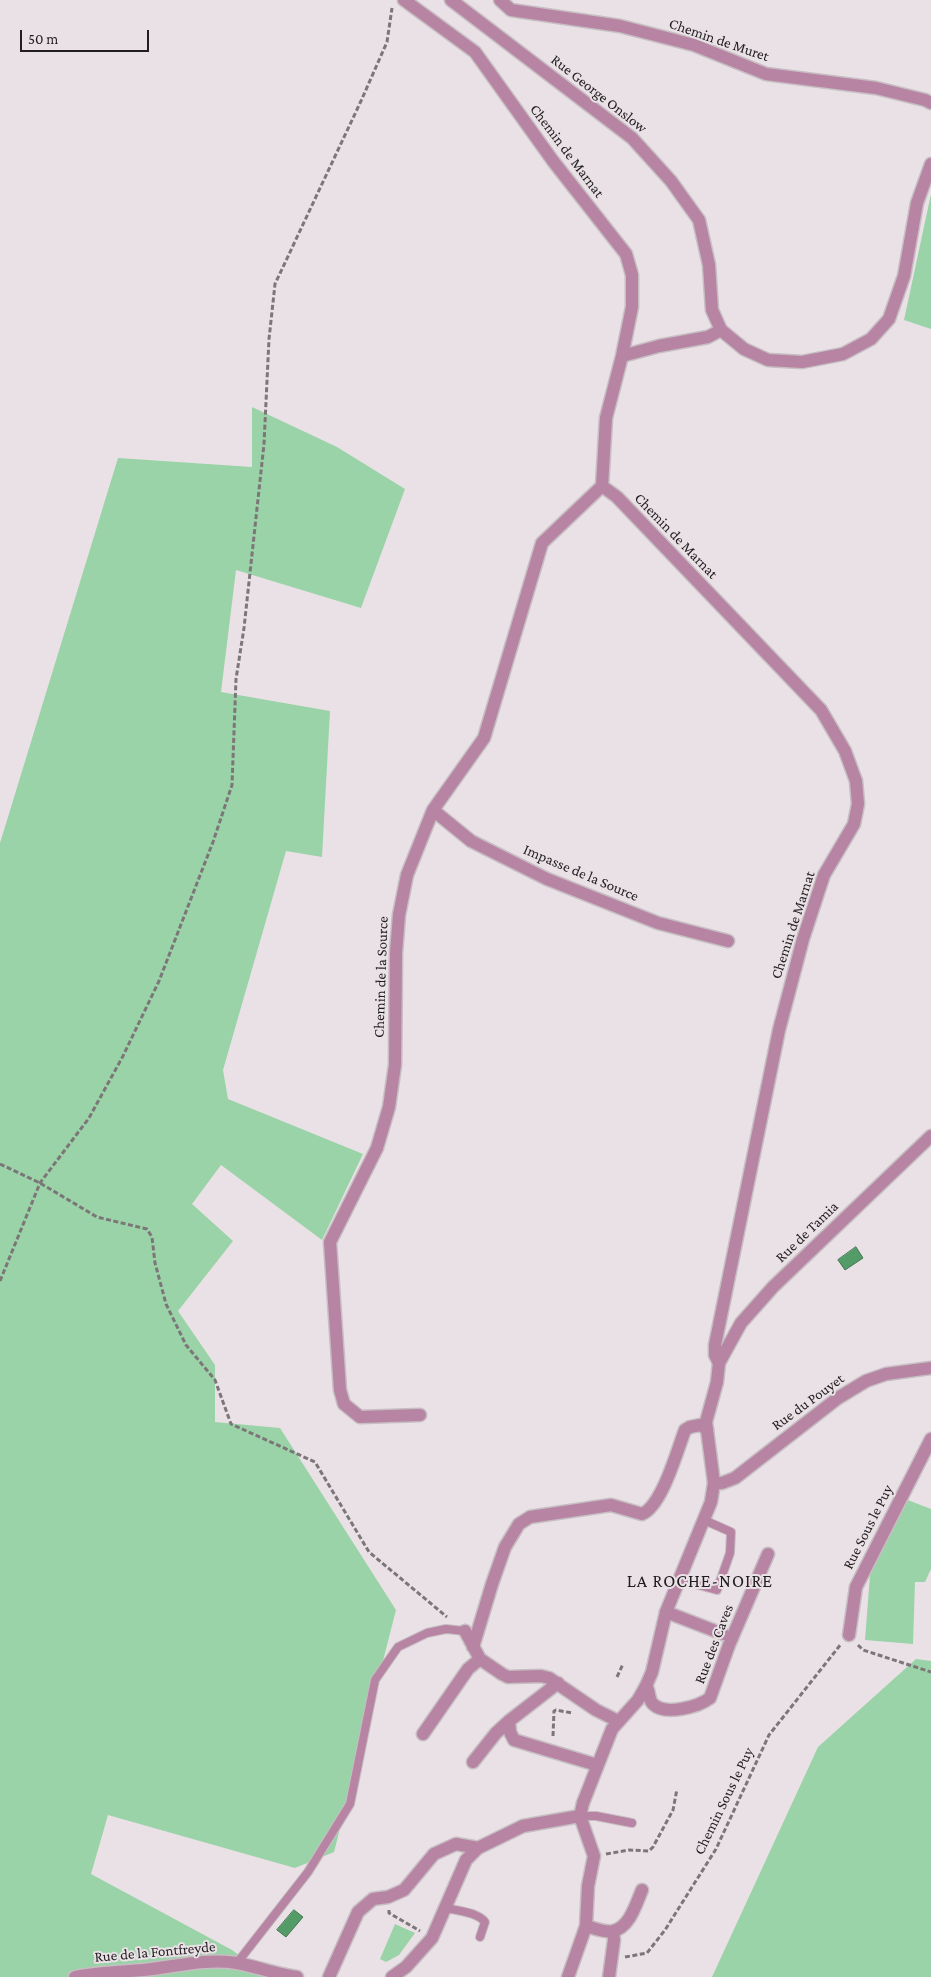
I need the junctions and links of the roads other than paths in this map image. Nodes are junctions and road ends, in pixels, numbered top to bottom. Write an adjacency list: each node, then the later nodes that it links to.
1 (404, 0): 7 (street, Chemin de Marnat)
2 (451, 0): 6 (street, Rue George Onslow)
3 (500, 0): 4 (street, Chemin de Muret)
4 (931, 103)
5 (931, 164): 6 (street, Rue George Onslow)
6 (721, 330): 7 (street)
7 (622, 356): 8 (street, Chemin de Marnat)
8 (602, 486): 9 (street, Chemin de la Source); 12 (street, Chemin de Marnat)
9 (433, 810): 10 (street, Impasse de la Source); 14 (street, Chemin de la Source)
10 (728, 941)
11 (931, 1136): 12 (street, Rue de Tamia)
12 (719, 1362): 15 (street)
13 (931, 1368): 17 (street, Rue du Pouyet)
14 (420, 1415)
15 (706, 1429): 17 (street); 25 (street)
16 (931, 1439): 24 (street, Rue Sous le Puy)
17 (714, 1483): 18 (street)
18 (704, 1520): 20 (street); 20 (lane)
19 (768, 1554): 28 (street, Rue des Caves)
20 (680, 1580): 21 (street)
21 (666, 1612): 23 (street); 28 (street)
22 (464, 1631): 25 (street); 42 (lane)
23 (722, 1634)
24 (848, 1635)
25 (473, 1647): 26 (street)
26 (480, 1659): 27 (street); 31 (street)
27 (558, 1683): 29 (street); 30 (street)
28 (646, 1686): 29 (street)
29 (618, 1720): 33 (street)
30 (509, 1721): 32 (street); 33 (street)
31 (423, 1734)
32 (473, 1762)
33 (597, 1765): 34 (street)
34 (580, 1816): 35 (lane); 36 (street); 39 (street)
35 (632, 1823)
36 (478, 1848): 38 (street); 46 (street)
37 (642, 1890): 40 (street)
38 (446, 1908): 41 (lane); 43 (street)
39 (586, 1926): 40 (street); 47 (street)
40 (612, 1931): 48 (street)
41 (480, 1938)
42 (237, 1963): 44 (street, Rue de la Fontfreyde); 45 (street, Rue de la Fontfreyde)
43 (398, 1975)
44 (75, 1977)
45 (297, 1977)
46 (329, 1977)
47 (568, 1977)
48 (609, 1977)

